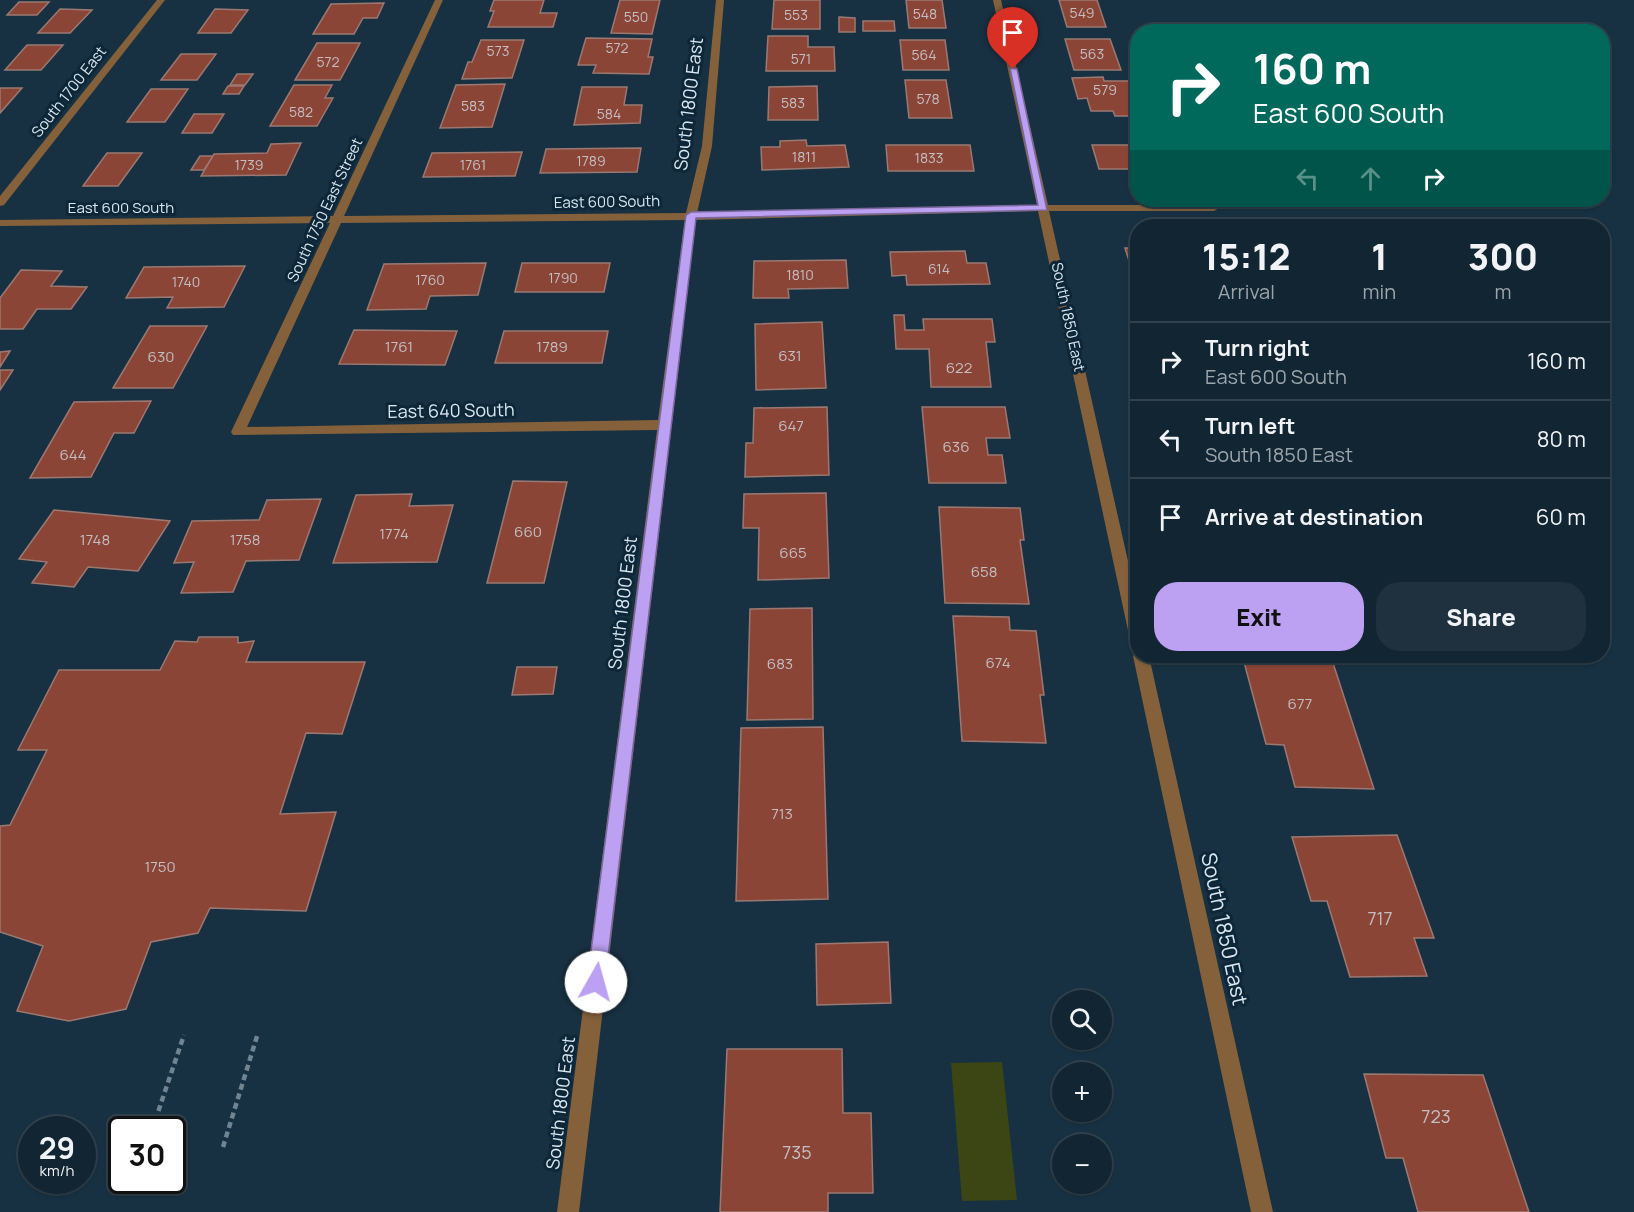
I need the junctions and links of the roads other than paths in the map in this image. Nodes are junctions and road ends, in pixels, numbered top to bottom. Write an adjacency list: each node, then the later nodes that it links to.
1 (161, 0): 5 (street, South 1700 East)
2 (439, 0): 9 (street, South 1750 East Street)
3 (720, 0): 8 (street, South 1800 East)
4 (997, 0): 6 (street, South 1850 East)
5 (0, 203)
6 (1044, 208): 7 (street, East 600 South); 8 (street, East 600 South); 13 (street, South 1850 East)
7 (1214, 208)
8 (691, 215): 9 (street, East 600 South); 11 (street, South 1800 East)
9 (336, 221): 10 (street, East 600 South); 12 (street, South 1750 East Street)
10 (0, 223)
11 (664, 425): 12 (street, East 640 South); 15 (street, South 1800 East)
12 (238, 432)
13 (1130, 603)
14 (1144, 663): 16 (street, South 1850 East)
15 (568, 1212)
16 (1262, 1212)

